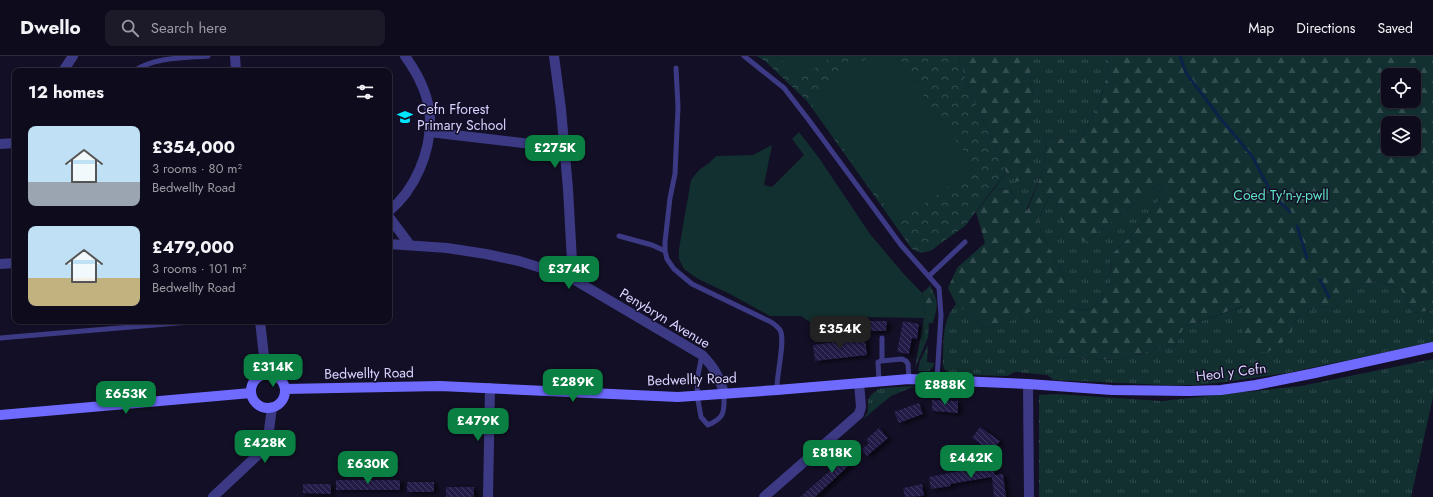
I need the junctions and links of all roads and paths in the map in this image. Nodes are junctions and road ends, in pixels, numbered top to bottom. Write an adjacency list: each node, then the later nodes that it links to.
1 (72, 56): 7 (street)
2 (208, 56): 8 (lane)
3 (235, 56): 9 (street)
4 (405, 56): 11 (street)
5 (554, 56): 14 (street)
6 (744, 56): 24 (lane)
7 (65, 68)
8 (138, 68)
9 (236, 68)
10 (676, 68): 21 (lane)
11 (429, 132): 14 (street); 15 (street)
12 (12, 143): 13 (street)
13 (0, 144)
14 (565, 148): 25 (street)
15 (392, 208)
16 (392, 221): 20 (street)
17 (619, 236): 21 (lane)
18 (966, 242): 24 (lane)
19 (392, 244): 20 (street, Penybryn Avenue)
20 (410, 245): 25 (street, Penybryn Avenue)
21 (665, 251): 41 (lane)
22 (12, 263): 23 (street)
23 (0, 264)
24 (928, 276): 35 (lane)
25 (573, 280): 31 (street, Penybryn Avenue)
26 (166, 324): 28 (lane)
27 (260, 324): 33 (street)
28 (0, 338)
29 (882, 338): 32 (lane)
30 (1433, 347): 38 (street, Heol y Cefn)
31 (702, 356): 43 (street, Penybryn Avenue); 44 (lane)
32 (882, 361): 34 (lane); 36 (lane)
33 (266, 374): 40 (street); 42 (street)
34 (909, 379): 35 (street, Bedwellty Road); 36 (street, Bedwellty Road)
35 (937, 379): 38 (street, Bedwellty Road)
36 (879, 381): 37 (street, Bedwellty Road)
37 (859, 383): 41 (street, Bedwellty Road); 49 (street)
38 (1028, 384): 50 (street)
39 (490, 388): 40 (street, Bedwellty Road); 44 (street, Bedwellty Road); 48 (street)
40 (285, 389): 45 (street)
41 (777, 390): 43 (street, Bedwellty Road)
42 (251, 393): 45 (street); 46 (street)
43 (724, 393): 44 (street, Bedwellty Road); 44 (lane)
44 (697, 395)
45 (272, 407): 47 (street)
46 (0, 415)
47 (213, 497)
48 (488, 497)
49 (764, 497)
50 (1029, 497)

